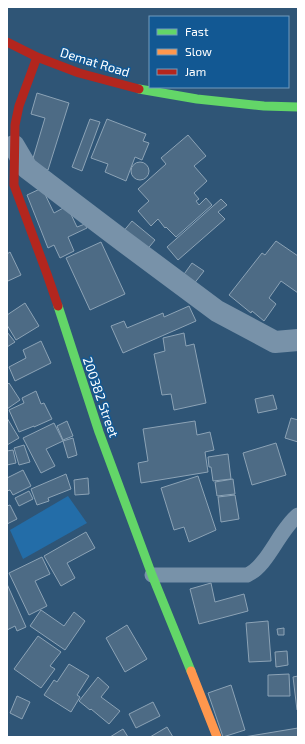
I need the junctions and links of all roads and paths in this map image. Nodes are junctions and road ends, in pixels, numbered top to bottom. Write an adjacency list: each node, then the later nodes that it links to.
1 (7, 42): 2 (street, Demat Road)
2 (37, 57): 3 (street, Demat Road); 4 (street, 200382 Street)
3 (298, 107)
4 (14, 146): 5 (street); 7 (street, 200382 Street)
5 (298, 340)
6 (298, 515): 7 (lane)
7 (152, 575): 8 (street, 200382 Street)
8 (217, 737)

